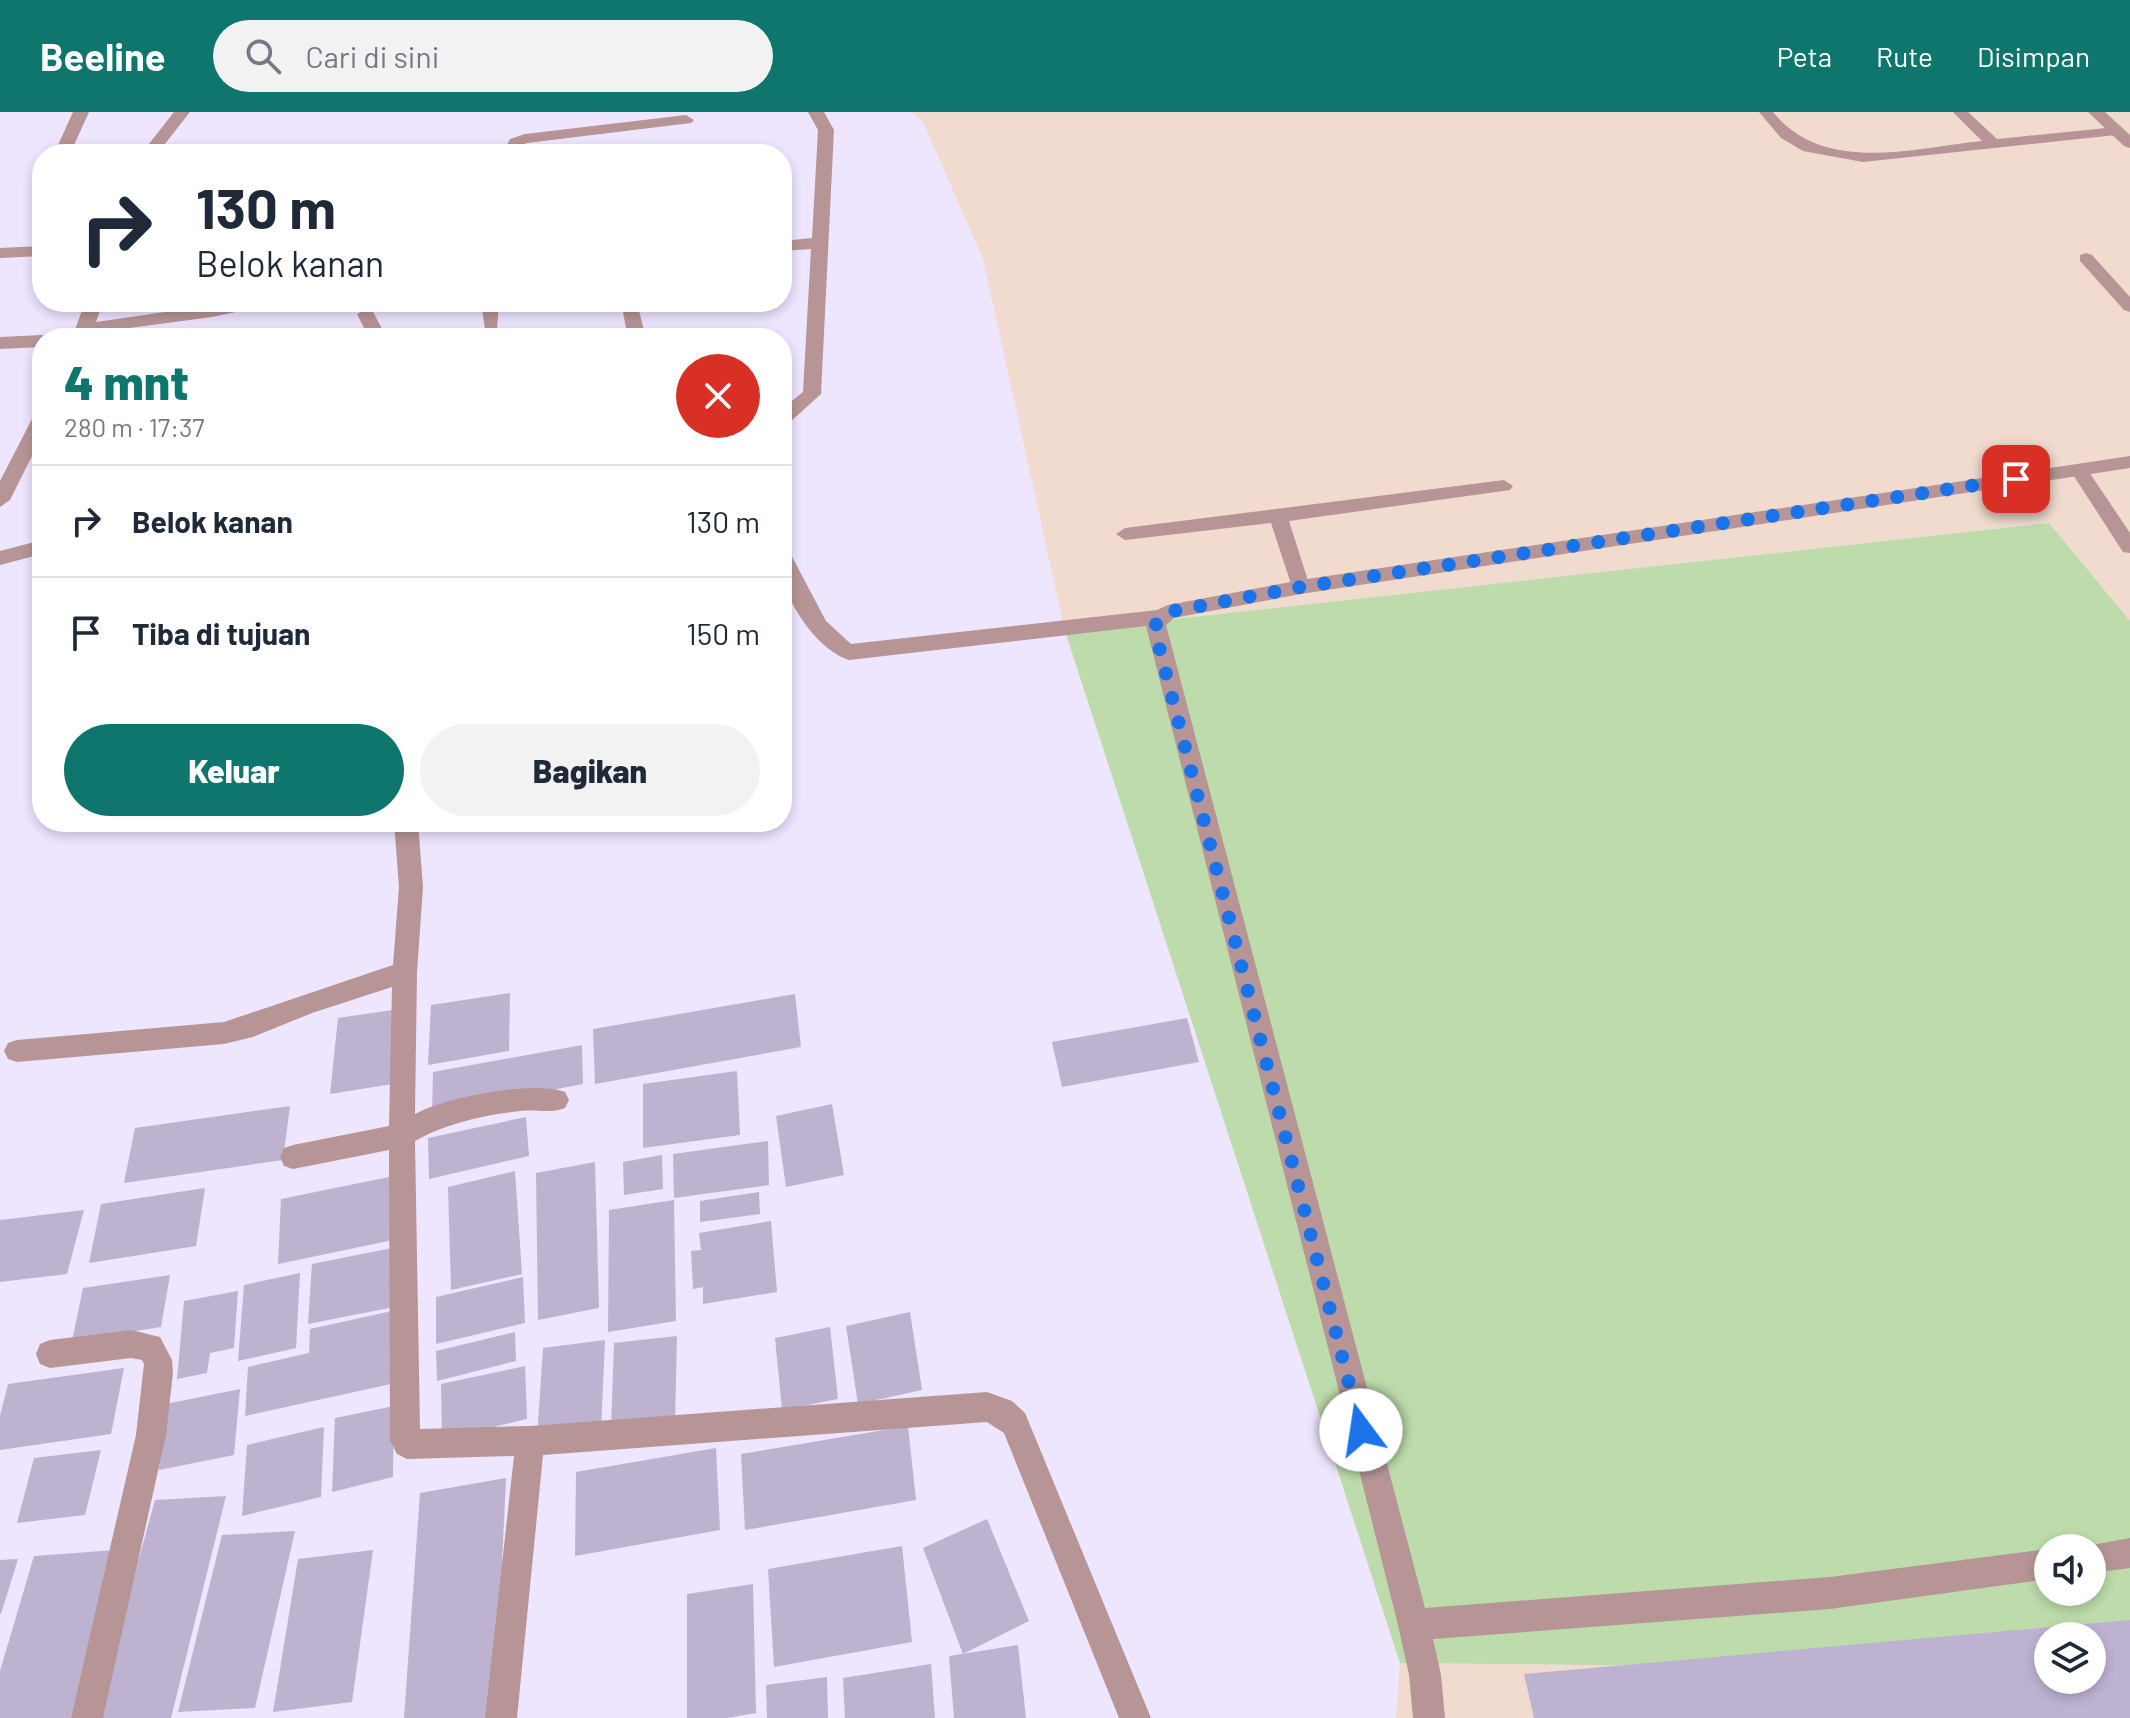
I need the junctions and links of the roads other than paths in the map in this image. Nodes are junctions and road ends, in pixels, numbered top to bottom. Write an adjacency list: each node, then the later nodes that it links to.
1 (81, 112): 11 (street)
2 (182, 112): 12 (street)
3 (816, 112): 14 (street)
4 (1766, 112): 9 (lane)
5 (1960, 112): 9 (lane)
6 (2096, 112): 8 (street)
7 (686, 120): 13 (street)
8 (2116, 131): 9 (lane); 10 (street)
9 (1992, 143)
10 (2130, 143)
11 (67, 144)
12 (157, 144)
13 (515, 144)
14 (818, 243): 15 (street); 28 (street)
15 (792, 245)
16 (32, 251): 17 (street)
17 (0, 253)
18 (2086, 258): 19 (lane)
19 (2130, 307)
20 (212, 312): 24 (street)
21 (490, 312): 23 (street)
22 (366, 314): 25 (street)
23 (491, 325)
24 (118, 328)
25 (373, 328)
26 (32, 341): 27 (street)
27 (0, 343)
28 (792, 411)
29 (32, 437): 33 (street)
30 (2130, 462): 31 (street)
31 (2079, 470): 36 (lane); 39 (street)
32 (1504, 486): 34 (lane)
33 (0, 500)
34 (1278, 516): 35 (lane); 39 (lane)
35 (1125, 534)
36 (2130, 547)
37 (32, 550): 38 (street)
38 (0, 558)
39 (1301, 587): 41 (street)
40 (792, 589): 41 (street)
41 (1161, 617): 53 (street)
42 (407, 832): 43 (street)
43 (405, 972): 44 (street); 46 (street)
44 (17, 1051)
45 (556, 1100): 46 (street)
46 (402, 1135): 47 (street); 49 (street)
47 (293, 1157)
48 (50, 1354): 54 (street)
49 (530, 1441): 55 (street); 56 (street)
50 (2130, 1553): 51 (street)
51 (2106, 1556)
52 (2034, 1566): 53 (street)
53 (1414, 1625): 57 (street)
54 (87, 1718)
55 (501, 1718)
56 (1135, 1718)
57 (1429, 1718)

